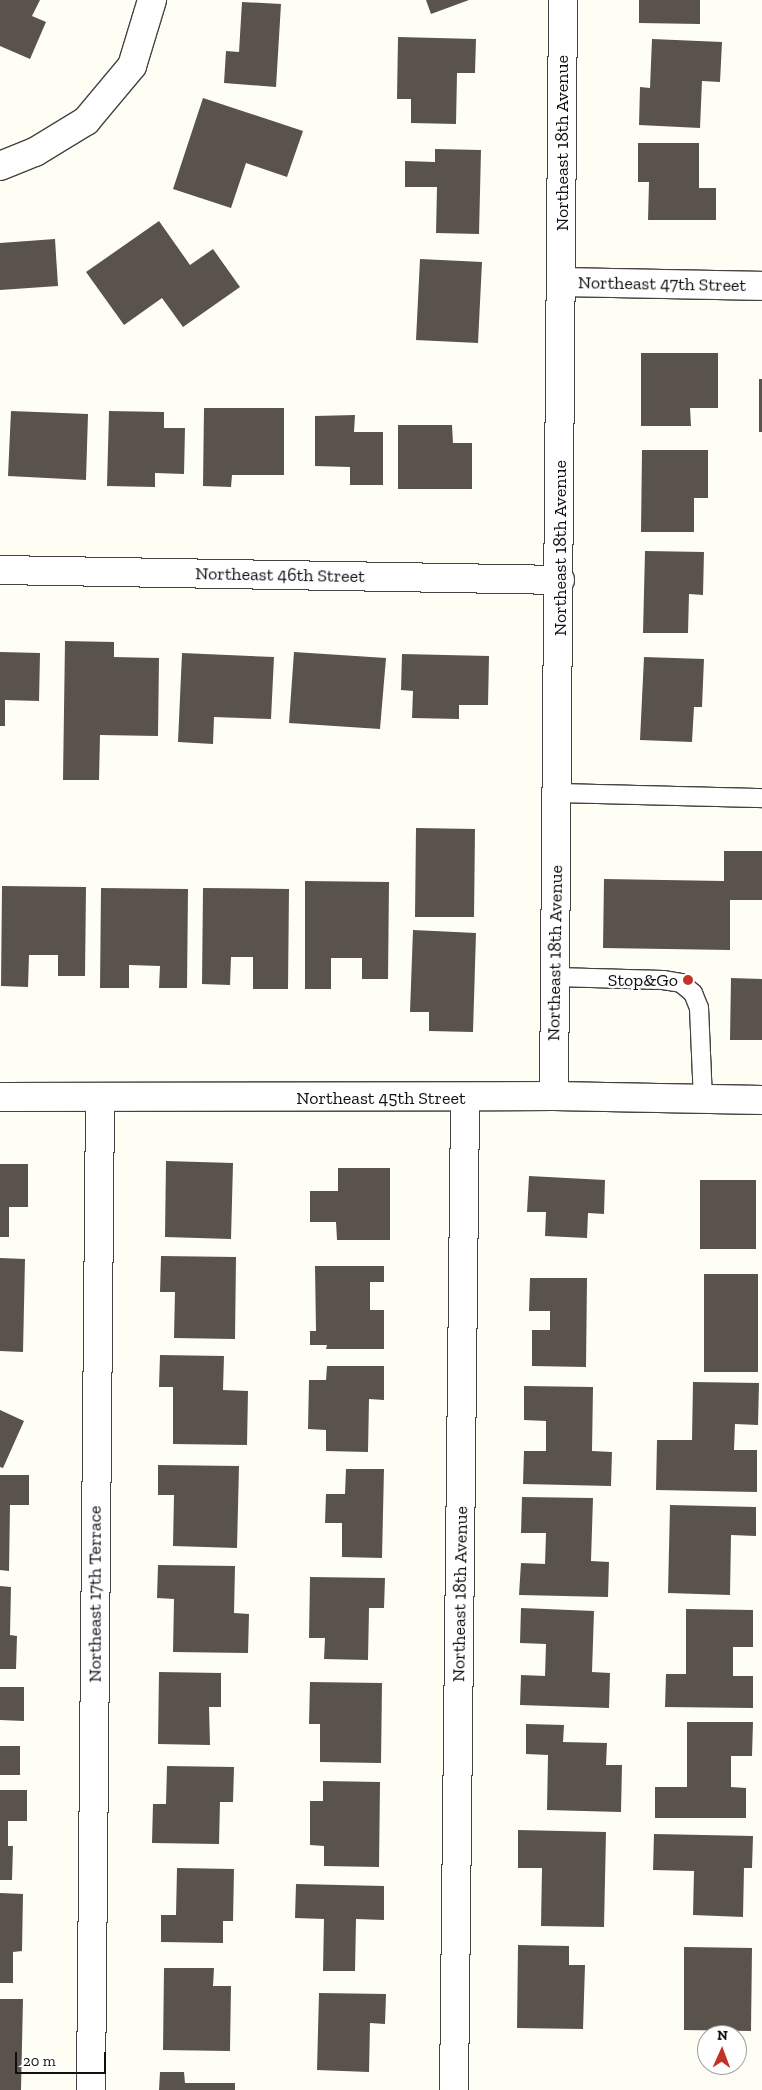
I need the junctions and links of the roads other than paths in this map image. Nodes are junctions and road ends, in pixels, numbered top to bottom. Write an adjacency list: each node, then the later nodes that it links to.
1 (152, 0): 3 (street)
2 (563, 0): 4 (street, Northeast 18th Avenue)
3 (0, 166)
4 (562, 282): 5 (street, Northeast 47th Street); 7 (street, Northeast 18th Avenue)
5 (762, 286)
6 (0, 570): 7 (street, Northeast 46th Street)
7 (560, 580): 8 (street, Northeast 18th Avenue)
8 (558, 793): 9 (lane); 10 (street, Northeast 18th Avenue)
9 (762, 798)
10 (555, 977): 11 (street, Northeast 18th Avenue); 15 (lane)
11 (554, 1096): 14 (street, Northeast 45th Street); 15 (street, Northeast 45th Street)
12 (0, 1097): 13 (street, Northeast 45th Street)
13 (100, 1098): 14 (street, Northeast 45th Street); 17 (street, Northeast 17th Terrace)
14 (465, 1098): 18 (street, Northeast 18th Avenue)
15 (702, 1099): 16 (street, Northeast 45th Street)
16 (762, 1100)
17 (91, 2090)
18 (454, 2090)

